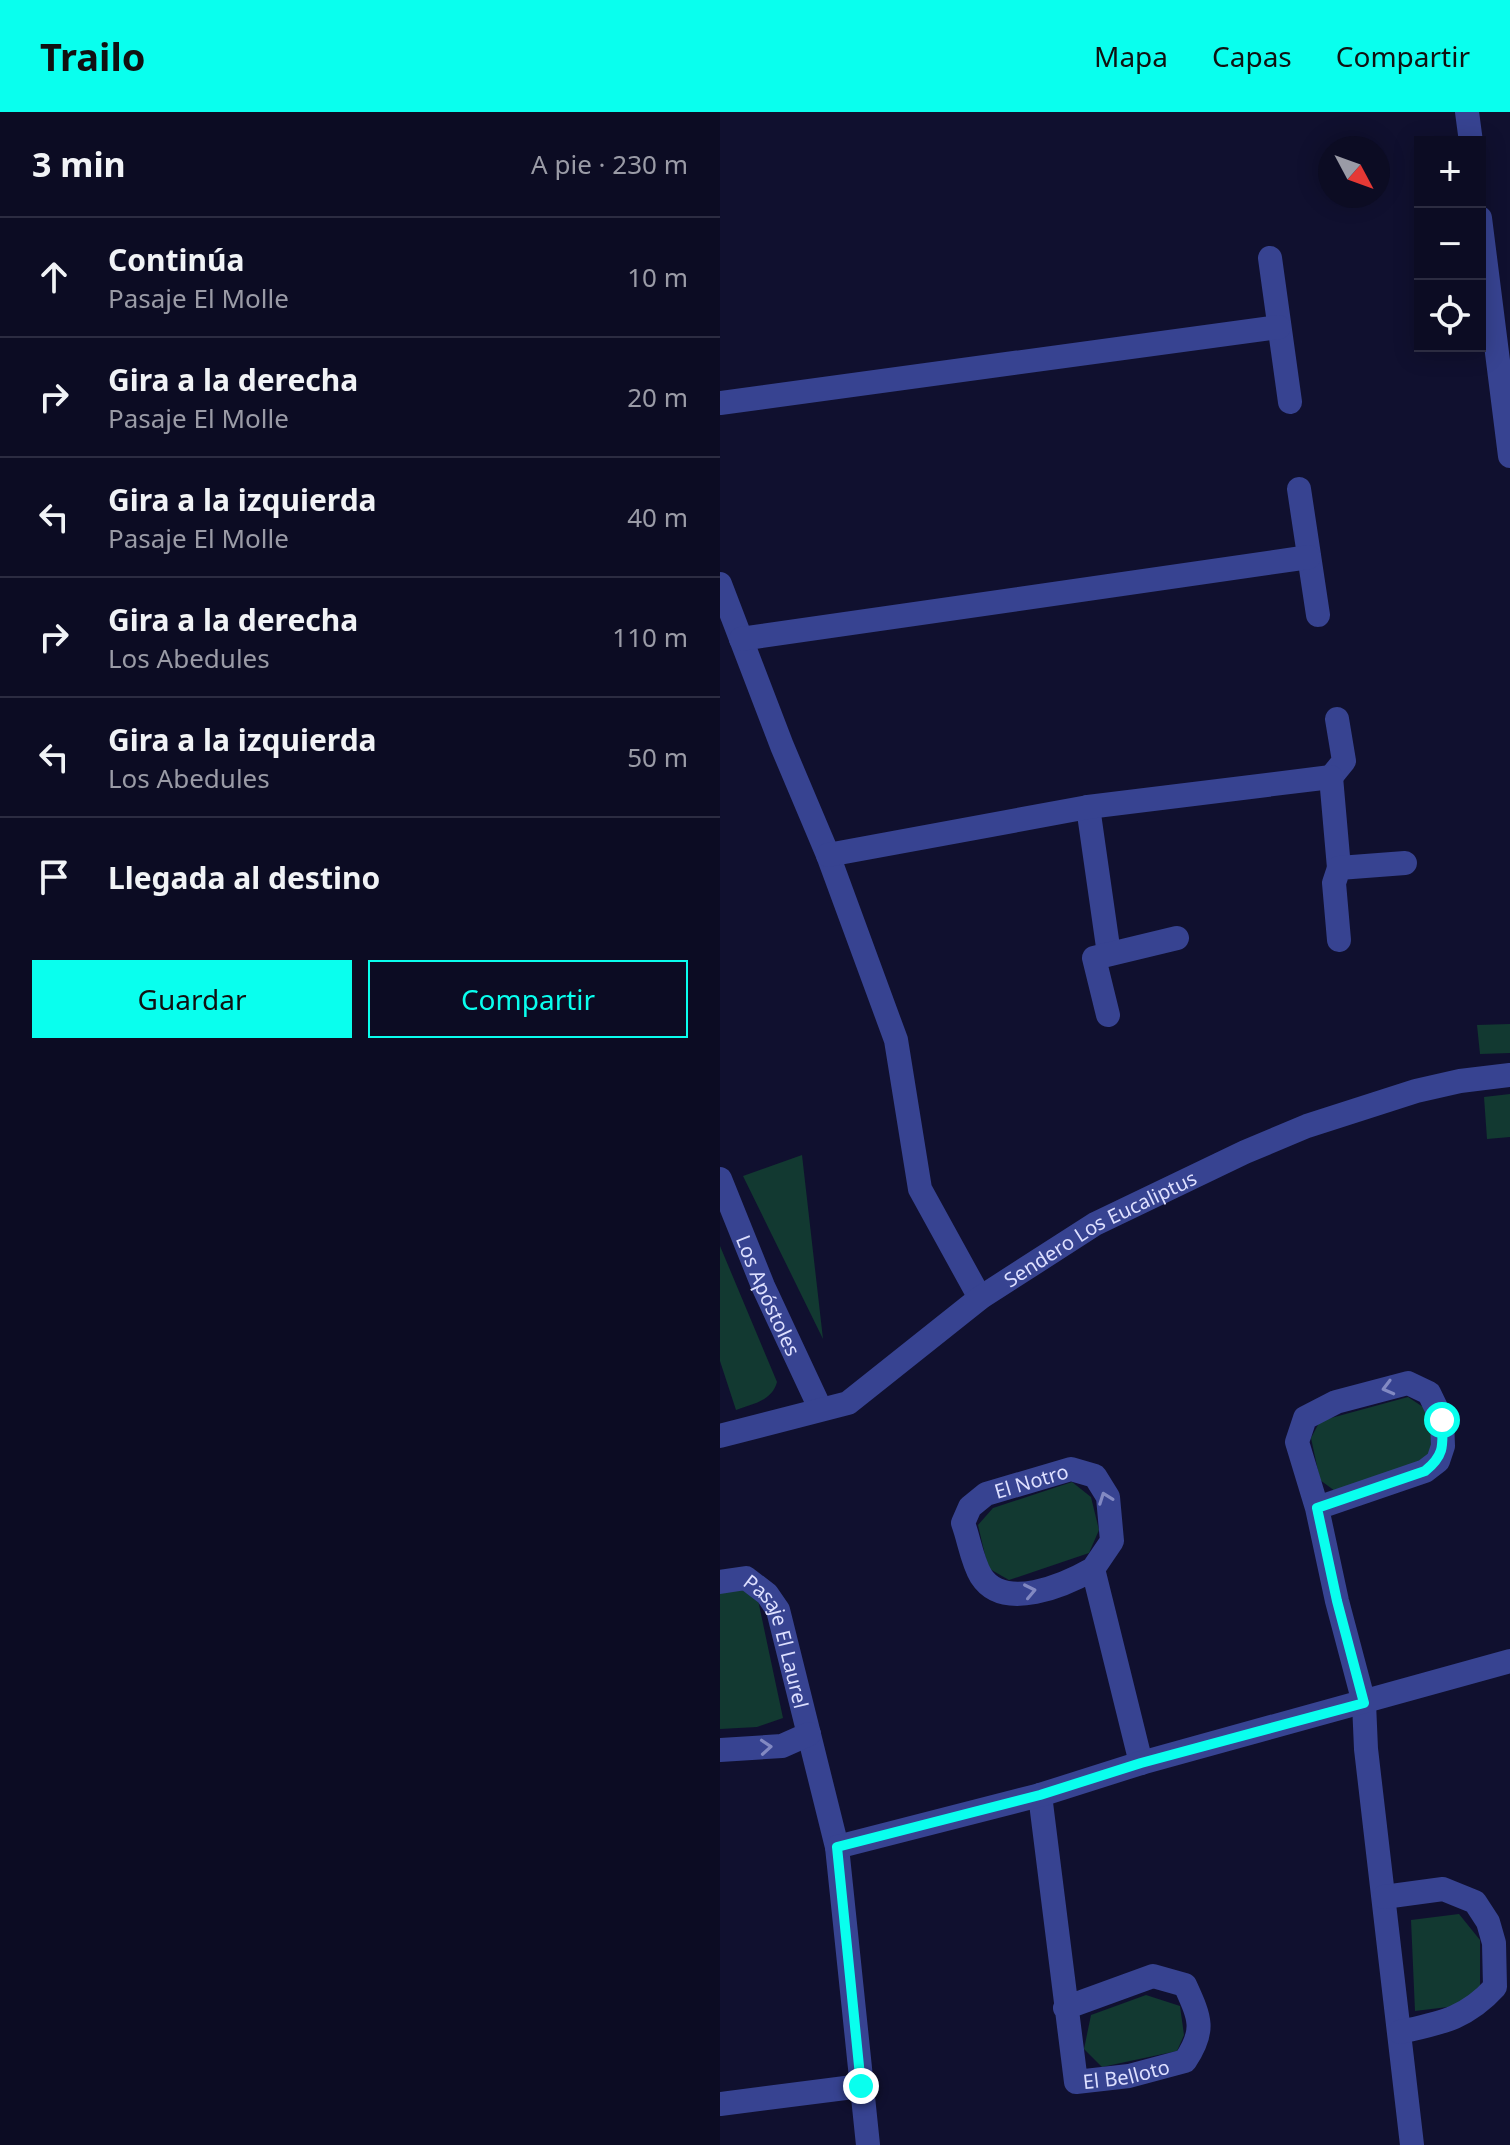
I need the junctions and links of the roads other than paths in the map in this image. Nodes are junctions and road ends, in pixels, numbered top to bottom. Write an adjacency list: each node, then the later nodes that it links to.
1 (1467, 112): 2 (street)
2 (1470, 136)
3 (1270, 258): 5 (street)
4 (1486, 261): 8 (street)
5 (1279, 327): 6 (street); 7 (street)
6 (1290, 402)
7 (720, 403)
8 (1508, 418): 9 (street)
9 (1510, 456)
10 (1299, 489): 11 (street)
11 (1309, 557): 13 (street); 14 (street)
12 (720, 584): 14 (street)
13 (1318, 615)
14 (741, 639): 18 (street)
15 (1337, 719): 16 (street)
16 (1331, 777): 17 (street); 20 (street)
17 (1088, 807): 18 (street); 23 (street)
18 (828, 855): 27 (street)
19 (1405, 863): 20 (street)
20 (1339, 868): 22 (street)
21 (1177, 938): 23 (street)
22 (1339, 940)
23 (1109, 954): 24 (street)
24 (1108, 1015)
25 (1510, 1075): 27 (street, Sendero Los Eucaliptus)
26 (720, 1179): 28 (street, Los Apóstoles)
27 (980, 1298): 28 (street, Sendero Los Eucaliptus)
28 (820, 1408): 29 (street, Sendero Los Eucaliptus)
29 (720, 1436)
30 (1317, 1508): 30 (street, one-way to 30); 34 (street)
31 (1093, 1569): 31 (street, El Notro, one-way to 31); 37 (street)
32 (720, 1582): 35 (street, Pasaje El Laurel)
33 (1510, 1661): 34 (street)
34 (1364, 1703): 37 (street); 40 (street)
35 (809, 1734): 36 (street, Pasaje El Laurel, one-way to 35); 39 (street, Pasaje El Laurel)
36 (720, 1750)
37 (1141, 1763): 38 (street)
38 (1040, 1795): 39 (street); 41 (street, El Belloto)
39 (837, 1847): 43 (street, Pasaje El Laurel)
40 (1384, 1897): 42 (street); 42 (street)
41 (1065, 2008): 41 (street, El Belloto)
42 (1400, 2032): 46 (street)
43 (861, 2086): 44 (street); 45 (street, Pasaje El Laurel)
44 (720, 2104)
45 (868, 2145)
46 (1412, 2145)

